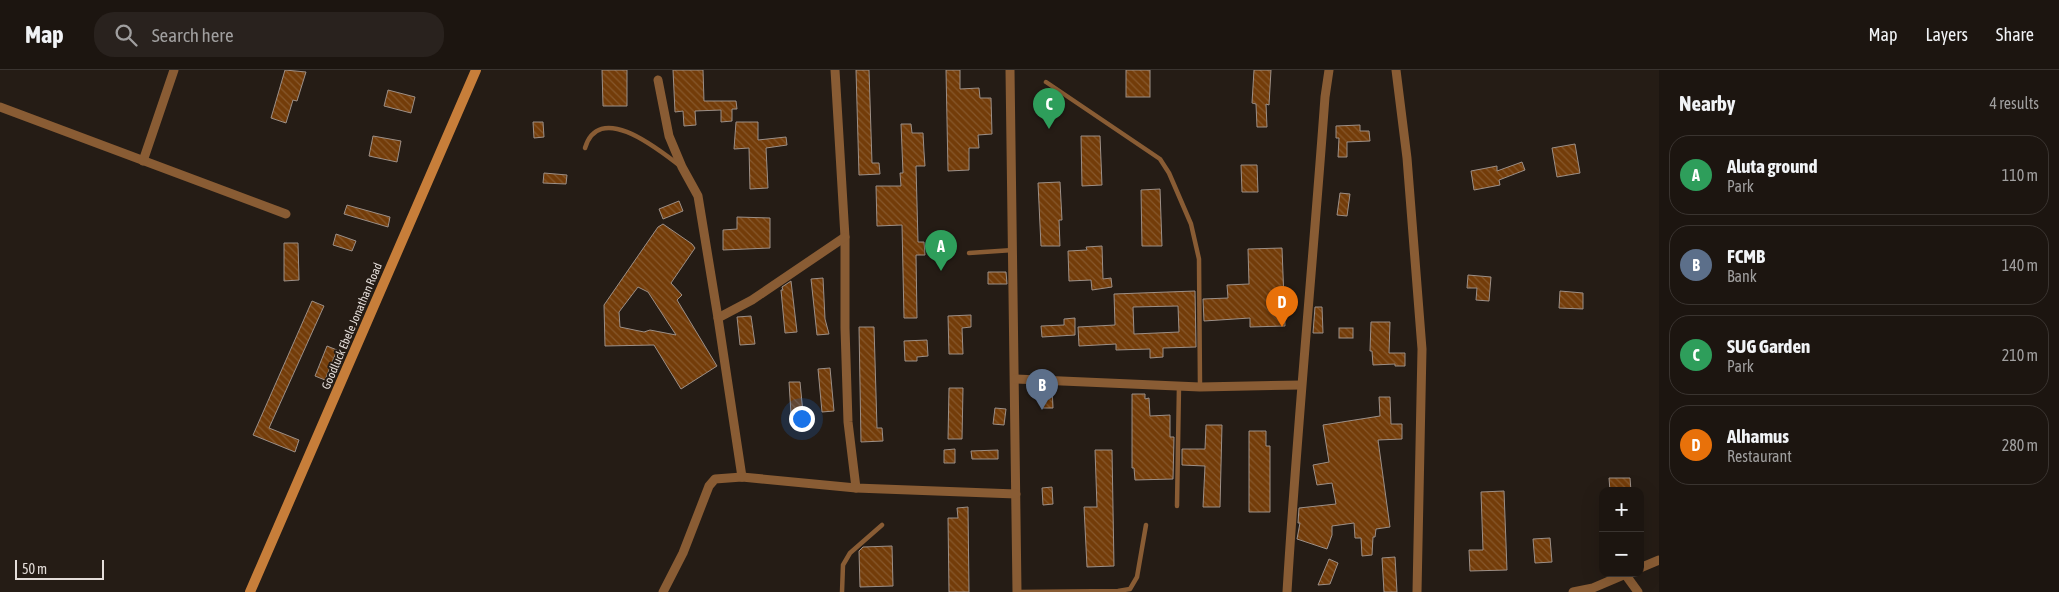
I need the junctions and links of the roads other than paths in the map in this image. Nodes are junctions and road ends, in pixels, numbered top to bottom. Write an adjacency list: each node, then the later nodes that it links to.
1 (174, 70): 11 (street)
2 (476, 70): 32 (main road, Goodluck Ebele Jonathan Road)
3 (835, 70): 14 (street)
4 (1010, 70): 15 (street)
5 (1329, 70): 19 (street)
6 (1396, 70): 37 (street)
7 (658, 80): 12 (street)
8 (1046, 82): 21 (lane)
9 (0, 107): 11 (street)
10 (585, 148): 12 (lane)
11 (143, 160): 13 (street)
12 (682, 167): 17 (street)
13 (286, 214)
14 (845, 237): 17 (street); 23 (street)
15 (1013, 250): 16 (lane); 18 (street)
16 (969, 254)
17 (718, 318): 22 (street)
18 (1015, 379): 20 (street); 24 (street)
19 (1302, 384): 21 (street); 36 (street)
20 (1179, 386): 21 (street); 25 (lane)
21 (1200, 387)
22 (742, 478): 23 (street); 33 (street)
23 (856, 488): 24 (street)
24 (1016, 494): 35 (street)
25 (1176, 506)
26 (882, 525): 34 (lane)
27 (1146, 525): 35 (lane)
28 (1659, 560): 29 (street)
29 (1644, 566)
30 (1620, 577): 38 (street)
31 (1629, 577): 39 (street)
32 (250, 592)
33 (663, 592)
34 (842, 592)
35 (1017, 592)
36 (1287, 592)
37 (1417, 592)
38 (1573, 592)
39 (1638, 592)

